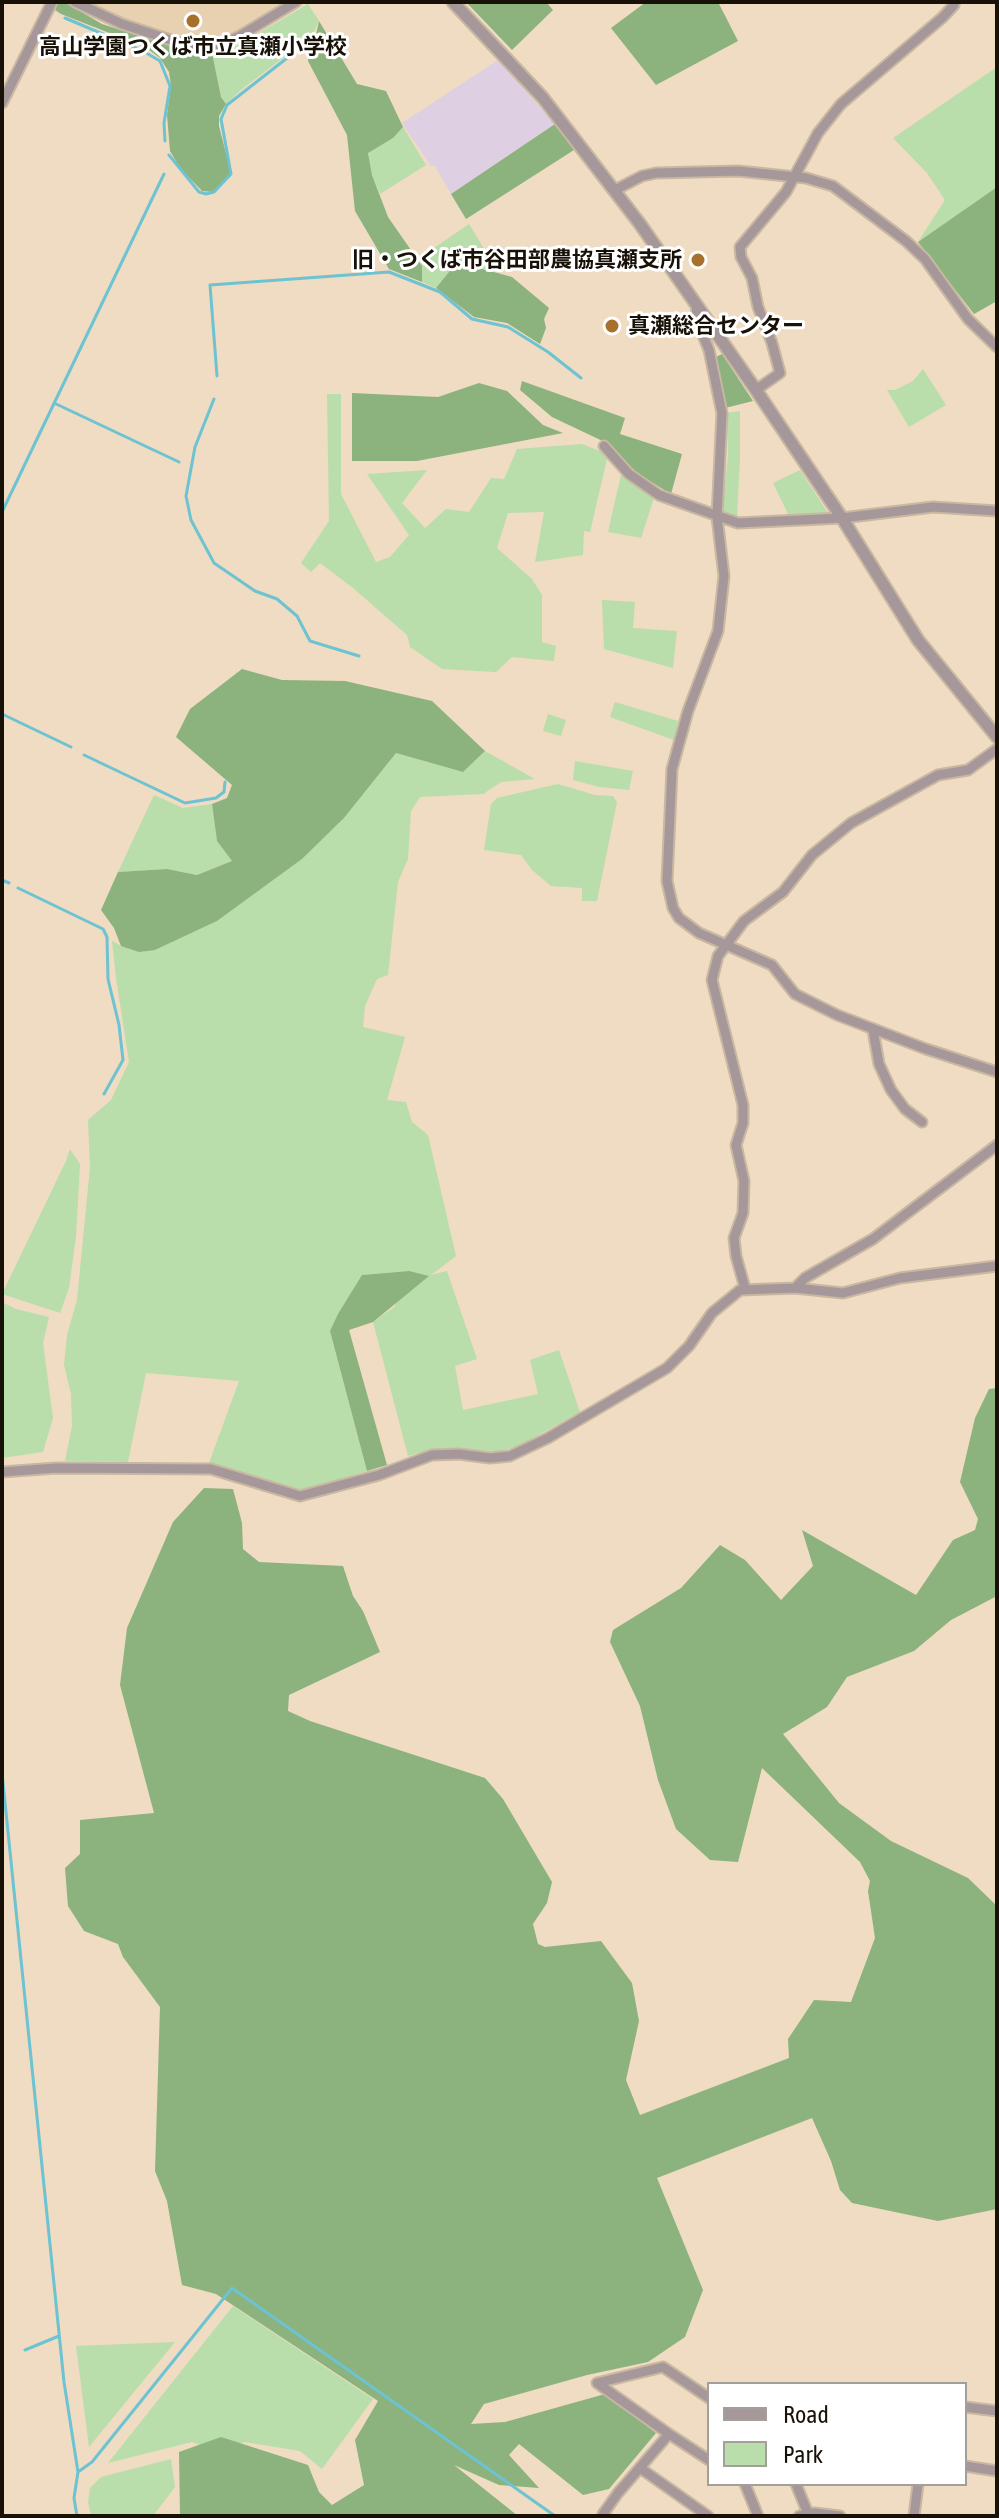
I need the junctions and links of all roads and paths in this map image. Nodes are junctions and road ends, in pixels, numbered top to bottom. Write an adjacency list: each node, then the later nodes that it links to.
1 (52, 2): 6 (street)
2 (75, 2): 3 (street)
3 (296, 2)
4 (453, 2): 8 (street)
5 (952, 2): 7 (street)
6 (2, 103)
7 (795, 177): 8 (street); 10 (street); 11 (street)
8 (615, 190): 9 (street)
9 (697, 305): 11 (street); 14 (street)
10 (997, 347)
11 (756, 390): 15 (street)
12 (604, 446): 14 (street)
13 (997, 511): 15 (street)
14 (717, 517): 15 (street); 18 (street)
15 (842, 518): 16 (street)
16 (997, 737)
17 (997, 749): 18 (street)
18 (724, 946): 19 (street); 24 (street)
19 (873, 1030): 20 (street); 21 (street)
20 (997, 1072)
21 (922, 1122)
22 (997, 1145): 25 (street)
23 (997, 1266): 25 (street)
24 (745, 1288): 25 (street); 26 (street)
25 (795, 1288)
26 (2, 1472)
27 (707, 2397): 30 (street)
28 (967, 2407): 29 (street)
29 (997, 2411)
30 (669, 2434): 31 (street); 33 (street)
31 (707, 2459)
32 (967, 2466): 34 (street)
33 (640, 2468): 39 (street); 40 (street)
34 (997, 2471)
35 (746, 2486): 41 (street)
36 (797, 2486): 38 (street)
37 (918, 2486): 43 (street)
38 (805, 2515): 42 (street)
39 (606, 2516)
40 (708, 2516)
41 (758, 2516)
42 (840, 2516)
43 (914, 2516)

